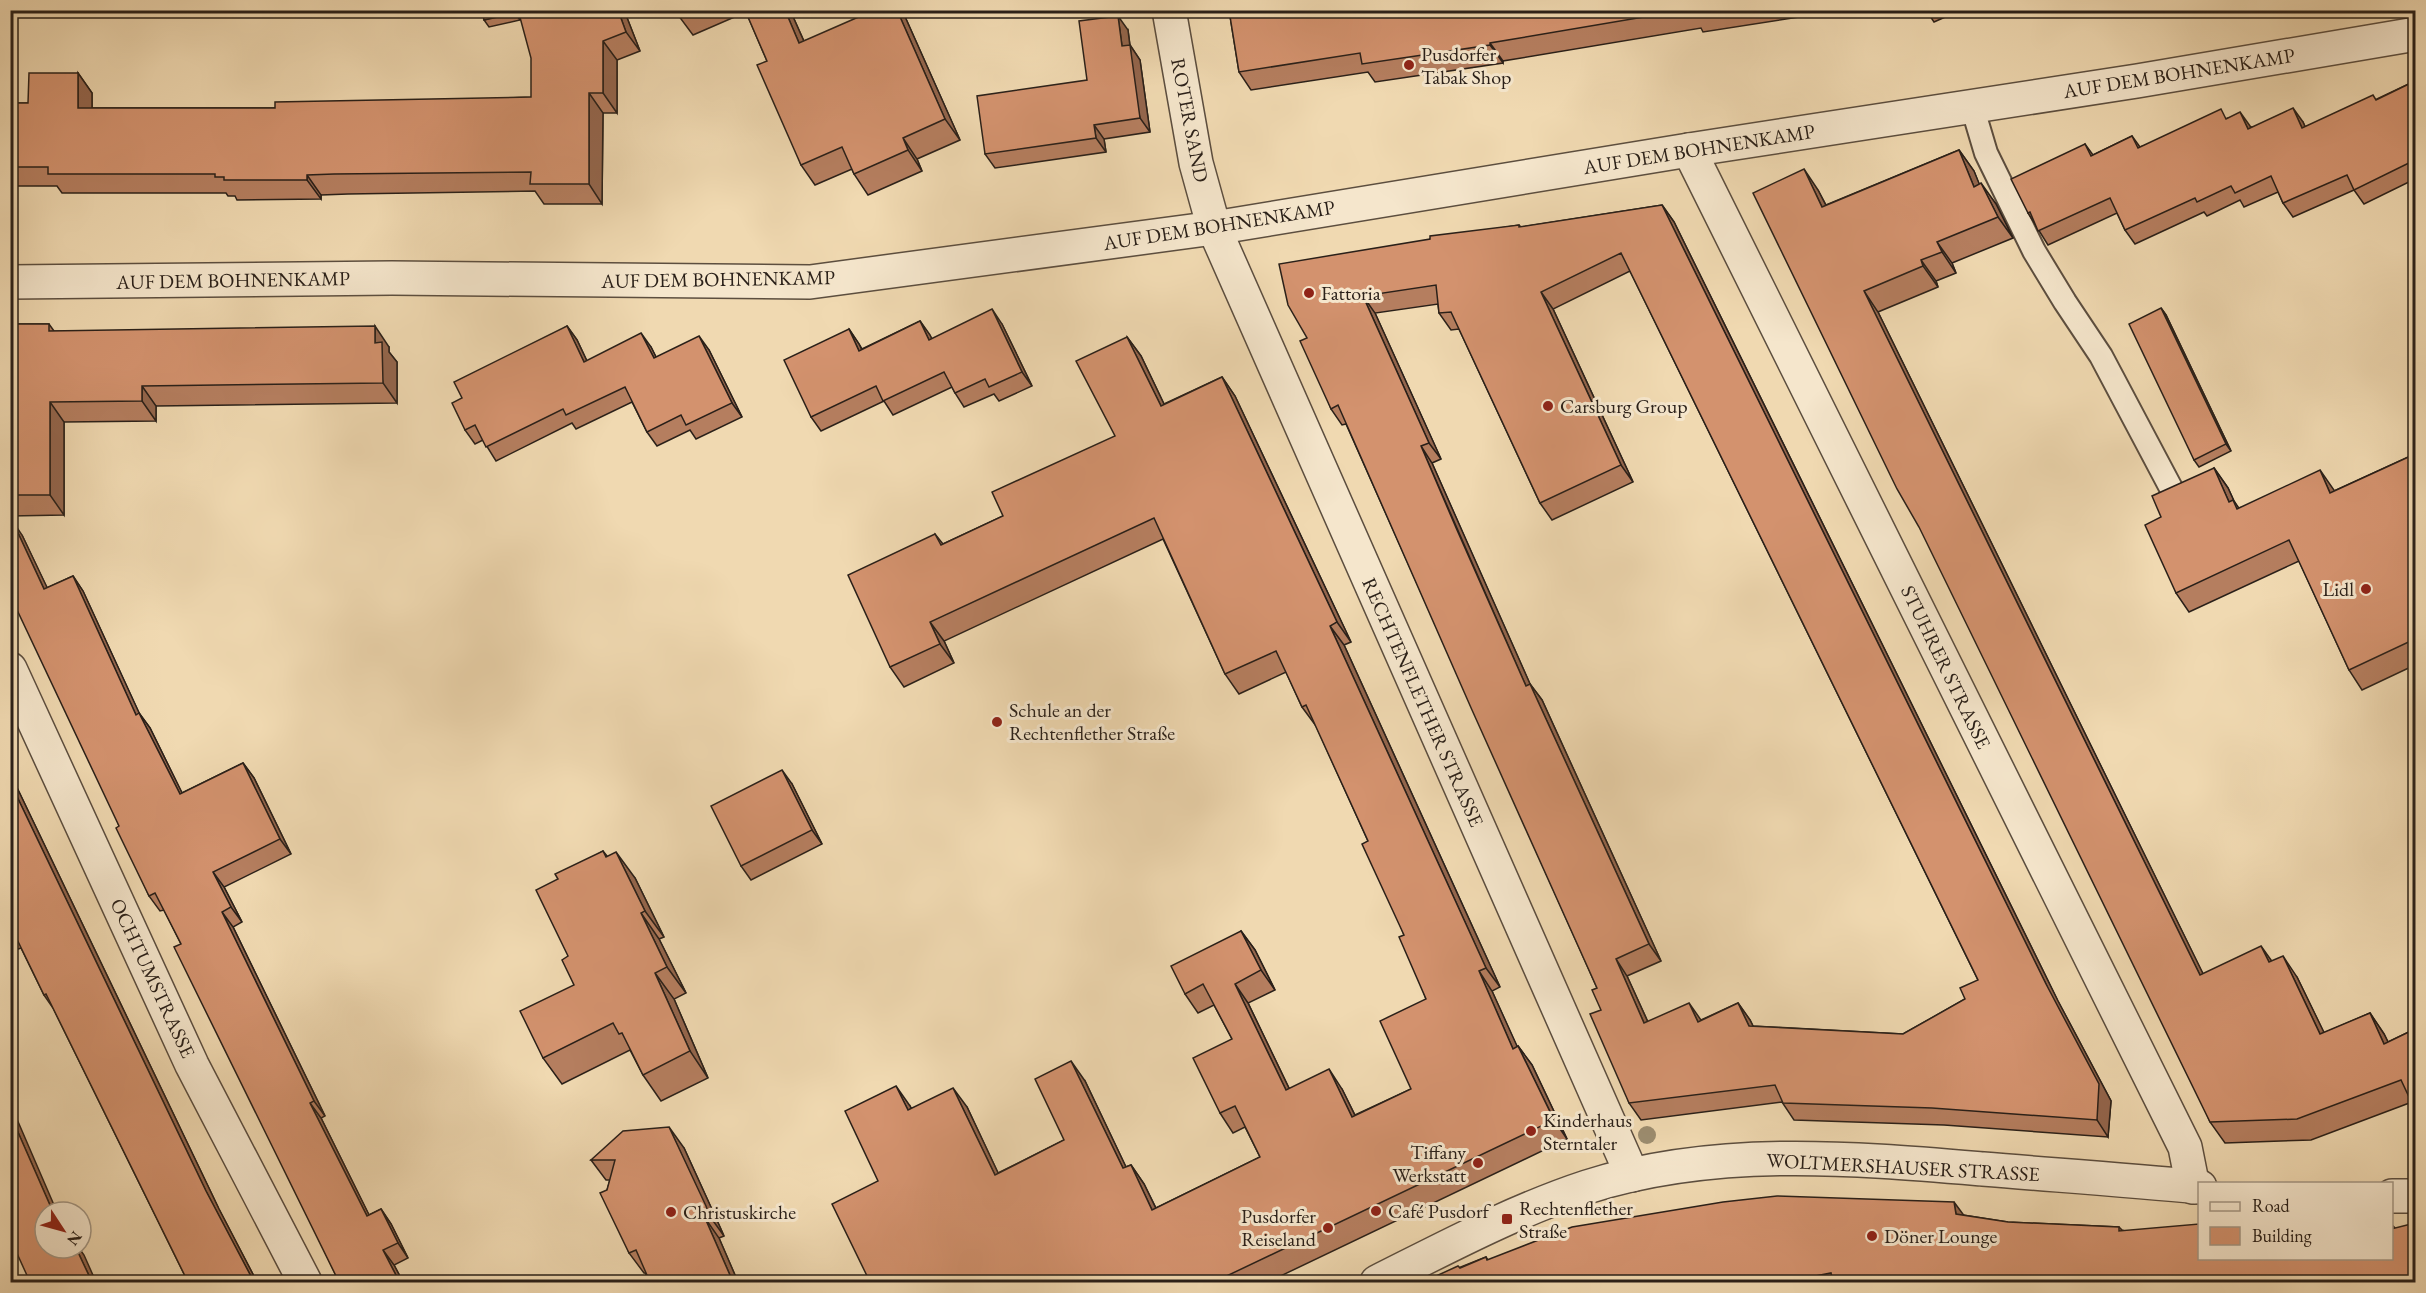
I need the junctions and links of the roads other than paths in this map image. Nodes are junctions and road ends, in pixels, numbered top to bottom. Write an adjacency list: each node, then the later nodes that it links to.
1 (1169, 10): 5 (street, ROTER SAND)
2 (2415, 34): 3 (street, AUF DEM BOHNENKAMP)
3 (1972, 106): 4 (street, AUF DEM BOHNENKAMP); 7 (lane)
4 (1689, 150): 5 (street, AUF DEM BOHNENKAMP); 10 (street, STUHRER STRASSE)
5 (1214, 228): 6 (street, AUF DEM BOHNENKAMP); 9 (street, RECHTENFLETHER STRASSE)
6 (10, 282)
7 (2172, 490)
8 (10, 669): 13 (street, OCHTUMSTRASSE)
9 (1632, 1175): 10 (street, WOLTMERSHAUSER STRASSE); 14 (street, WOLTMERSHAUSER STRASSE)
10 (2196, 1187)
11 (2393, 1196): 12 (street)
12 (2415, 1196)
13 (305, 1282)
14 (1377, 1282)

